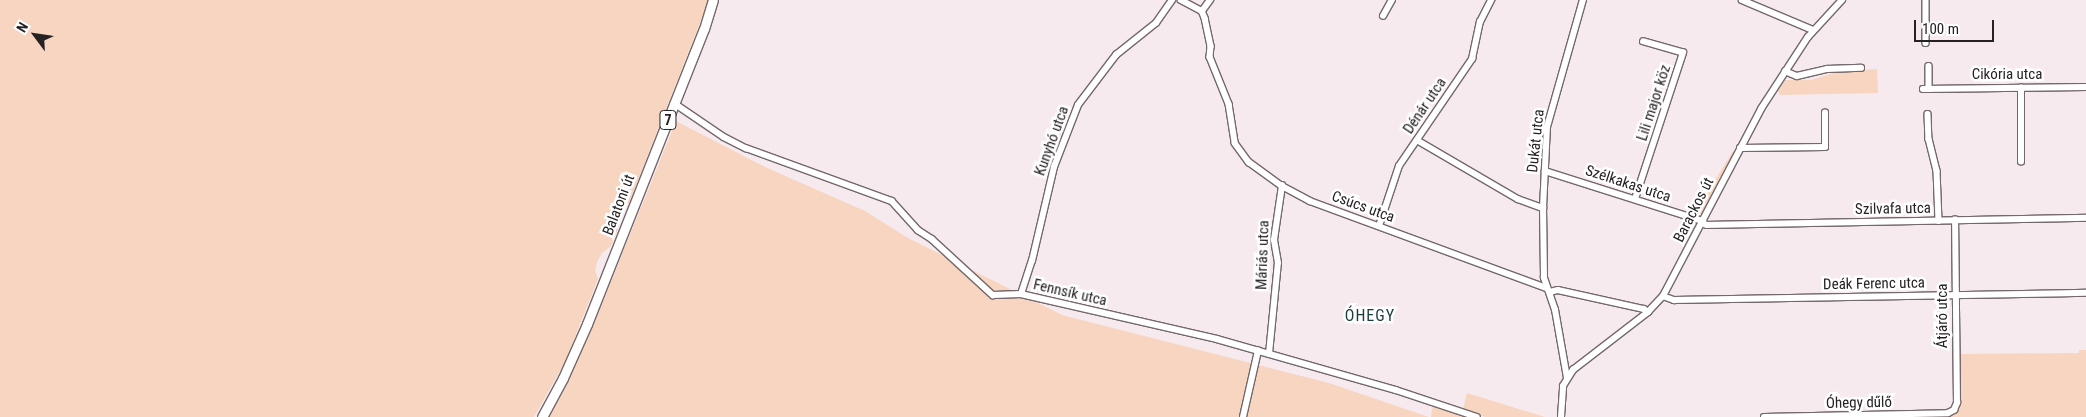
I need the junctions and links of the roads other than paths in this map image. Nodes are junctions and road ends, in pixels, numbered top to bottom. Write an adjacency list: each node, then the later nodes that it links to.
1 (713, 0): 21 (main road, Balatoni út / 7)
2 (1172, 0): 38 (street, Kunyhó utca)
3 (1182, 0): 11 (street)
4 (1210, 0): 11 (street)
5 (1392, 0): 12 (street)
6 (1491, 0): 24 (street, Dénár utca)
7 (1583, 0): 27 (street, Dukát utca)
8 (1742, 0): 13 (street)
9 (1842, 0): 13 (street, Barackos út)
10 (1926, 0): 15 (street)
11 (1202, 11): 28 (street, Csúcs utca)
12 (1383, 16)
13 (1814, 30): 18 (street, Barackos út)
14 (1644, 42): 29 (street, Lili major köz)
15 (1926, 43)
16 (1928, 66): 20 (street, Cikória utca)
17 (1861, 68): 18 (street)
18 (1785, 71): 25 (street, Barackos út)
19 (2086, 87): 20 (street, Cikória utca)
20 (2021, 88): 26 (street)
21 (674, 103): 38 (street, Fennsík utca); 46 (main road, Balatoni út / 7)
22 (1824, 113): 25 (street)
23 (1928, 114): 33 (street)
24 (1418, 140): 30 (street); 35 (street, Dénár utca)
25 (1740, 148): 34 (street, Barackos út)
26 (2021, 162)
27 (1545, 171): 29 (street, Szélkakas utca); 30 (street, Dukát utca)
28 (1282, 186): 35 (street, Csúcs utca); 43 (street, Máriás utca)
29 (1635, 199): 34 (street, Szélkakas utca)
30 (1543, 208): 36 (street, Dukát utca)
31 (2086, 218): 32 (street, Szilvafa utca)
32 (1955, 220): 33 (street, Szilvafa utca); 40 (street, Átjáró utca)
33 (1939, 221): 34 (street, Szilvafa utca)
34 (1702, 222): 39 (street, Barackos út)
35 (1379, 226): 36 (street, Csúcs utca)
36 (1549, 290): 41 (street, Csúcs utca); 44 (street, Dukát utca)
37 (2086, 293): 40 (street, Deák Ferenc utca)
38 (1021, 294): 42 (street, Fennsík utca)
39 (1663, 296): 40 (street, Deák Ferenc utca); 41 (street, Barackos út)
40 (1956, 296): 45 (street, Átjáró utca)
41 (1648, 312): 44 (street, Barackos út)
42 (1258, 351): 43 (street, Fennsík utca); 47 (street)
43 (1269, 354): 48 (street, Fennsík utca)
44 (1568, 378): 49 (street, Barackos út)
45 (1954, 410): 50 (street, Óhegy dűlő)
46 (542, 417)
47 (1243, 417)
48 (1477, 417)
49 (1560, 417)
50 (1764, 417)

